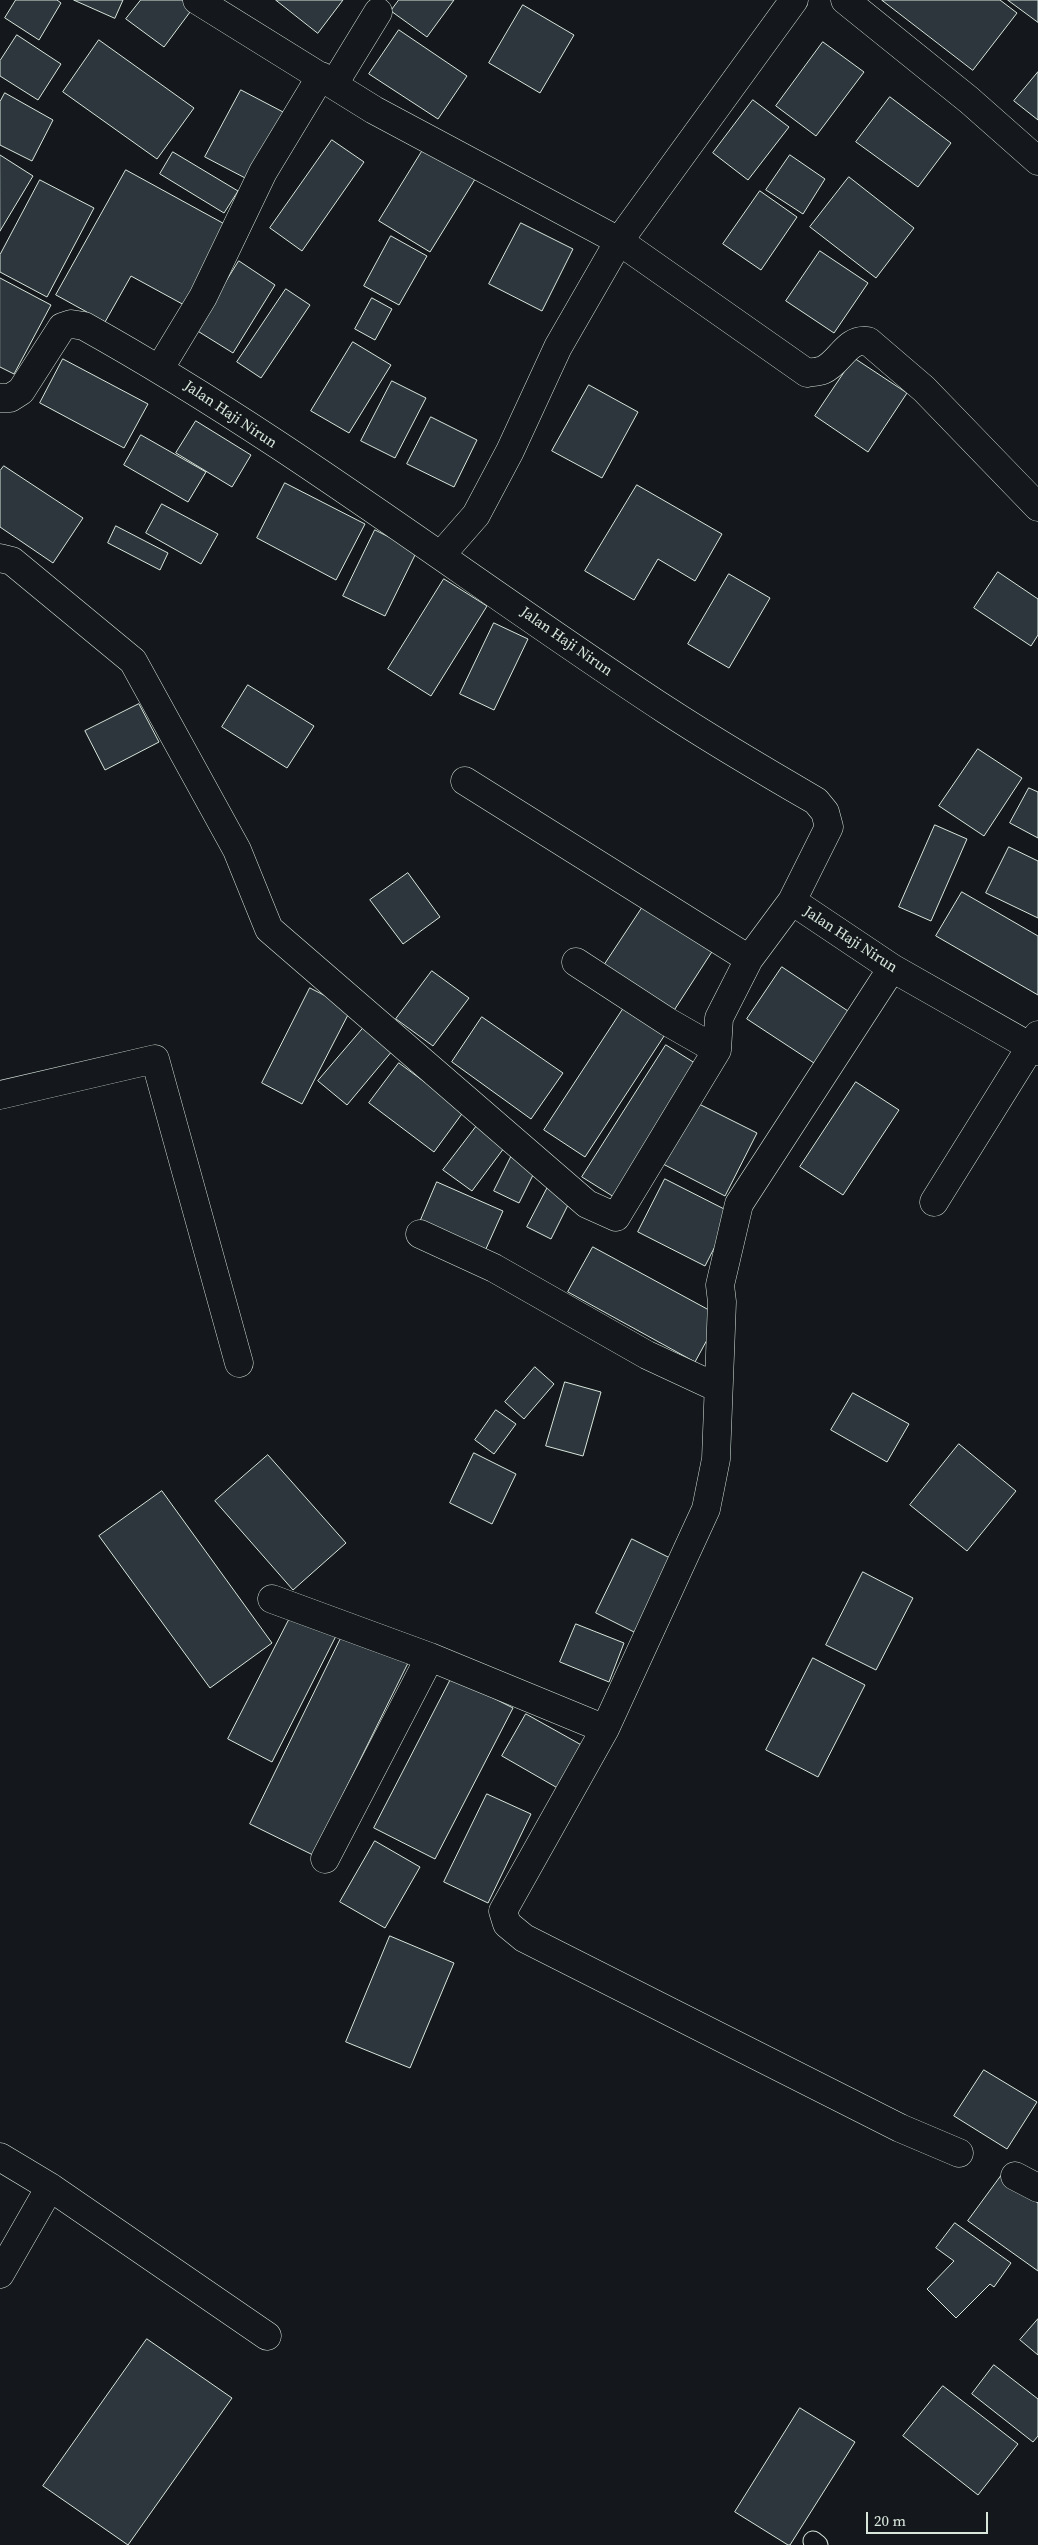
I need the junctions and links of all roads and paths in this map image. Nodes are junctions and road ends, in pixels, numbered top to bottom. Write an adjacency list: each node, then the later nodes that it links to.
1 (197, 0): 5 (street)
2 (794, 0): 7 (street)
3 (845, 0): 6 (street)
4 (378, 12): 5 (street)
5 (328, 80): 7 (street); 8 (street)
6 (1038, 161)
7 (619, 242): 10 (street); 11 (street)
8 (160, 368): 9 (street, Jalan Haji Nirun); 11 (street, Jalan Haji Nirun)
9 (0, 398)
10 (1038, 507)
11 (441, 555): 14 (street, Jalan Haji Nirun)
12 (0, 558): 19 (street)
13 (465, 781): 15 (street)
14 (792, 902): 15 (street); 17 (street, Jalan Haji Nirun)
15 (749, 959): 19 (street)
16 (576, 962): 19 (street)
17 (892, 968): 18 (street, Jalan Haji Nirun); 24 (street)
18 (1036, 1044): 21 (street)
19 (717, 1050)
20 (0, 1095): 23 (street)
21 (934, 1202)
22 (420, 1234): 24 (street)
23 (239, 1363)
24 (718, 1388): 27 (street)
25 (272, 1598): 26 (street)
26 (430, 1657): 27 (street); 28 (street)
27 (605, 1729): 29 (street)
28 (325, 1859)
29 (959, 2153)
30 (0, 2157): 31 (street)
31 (50, 2187): 32 (street); 33 (street)
32 (0, 2274)
33 (267, 2336)

